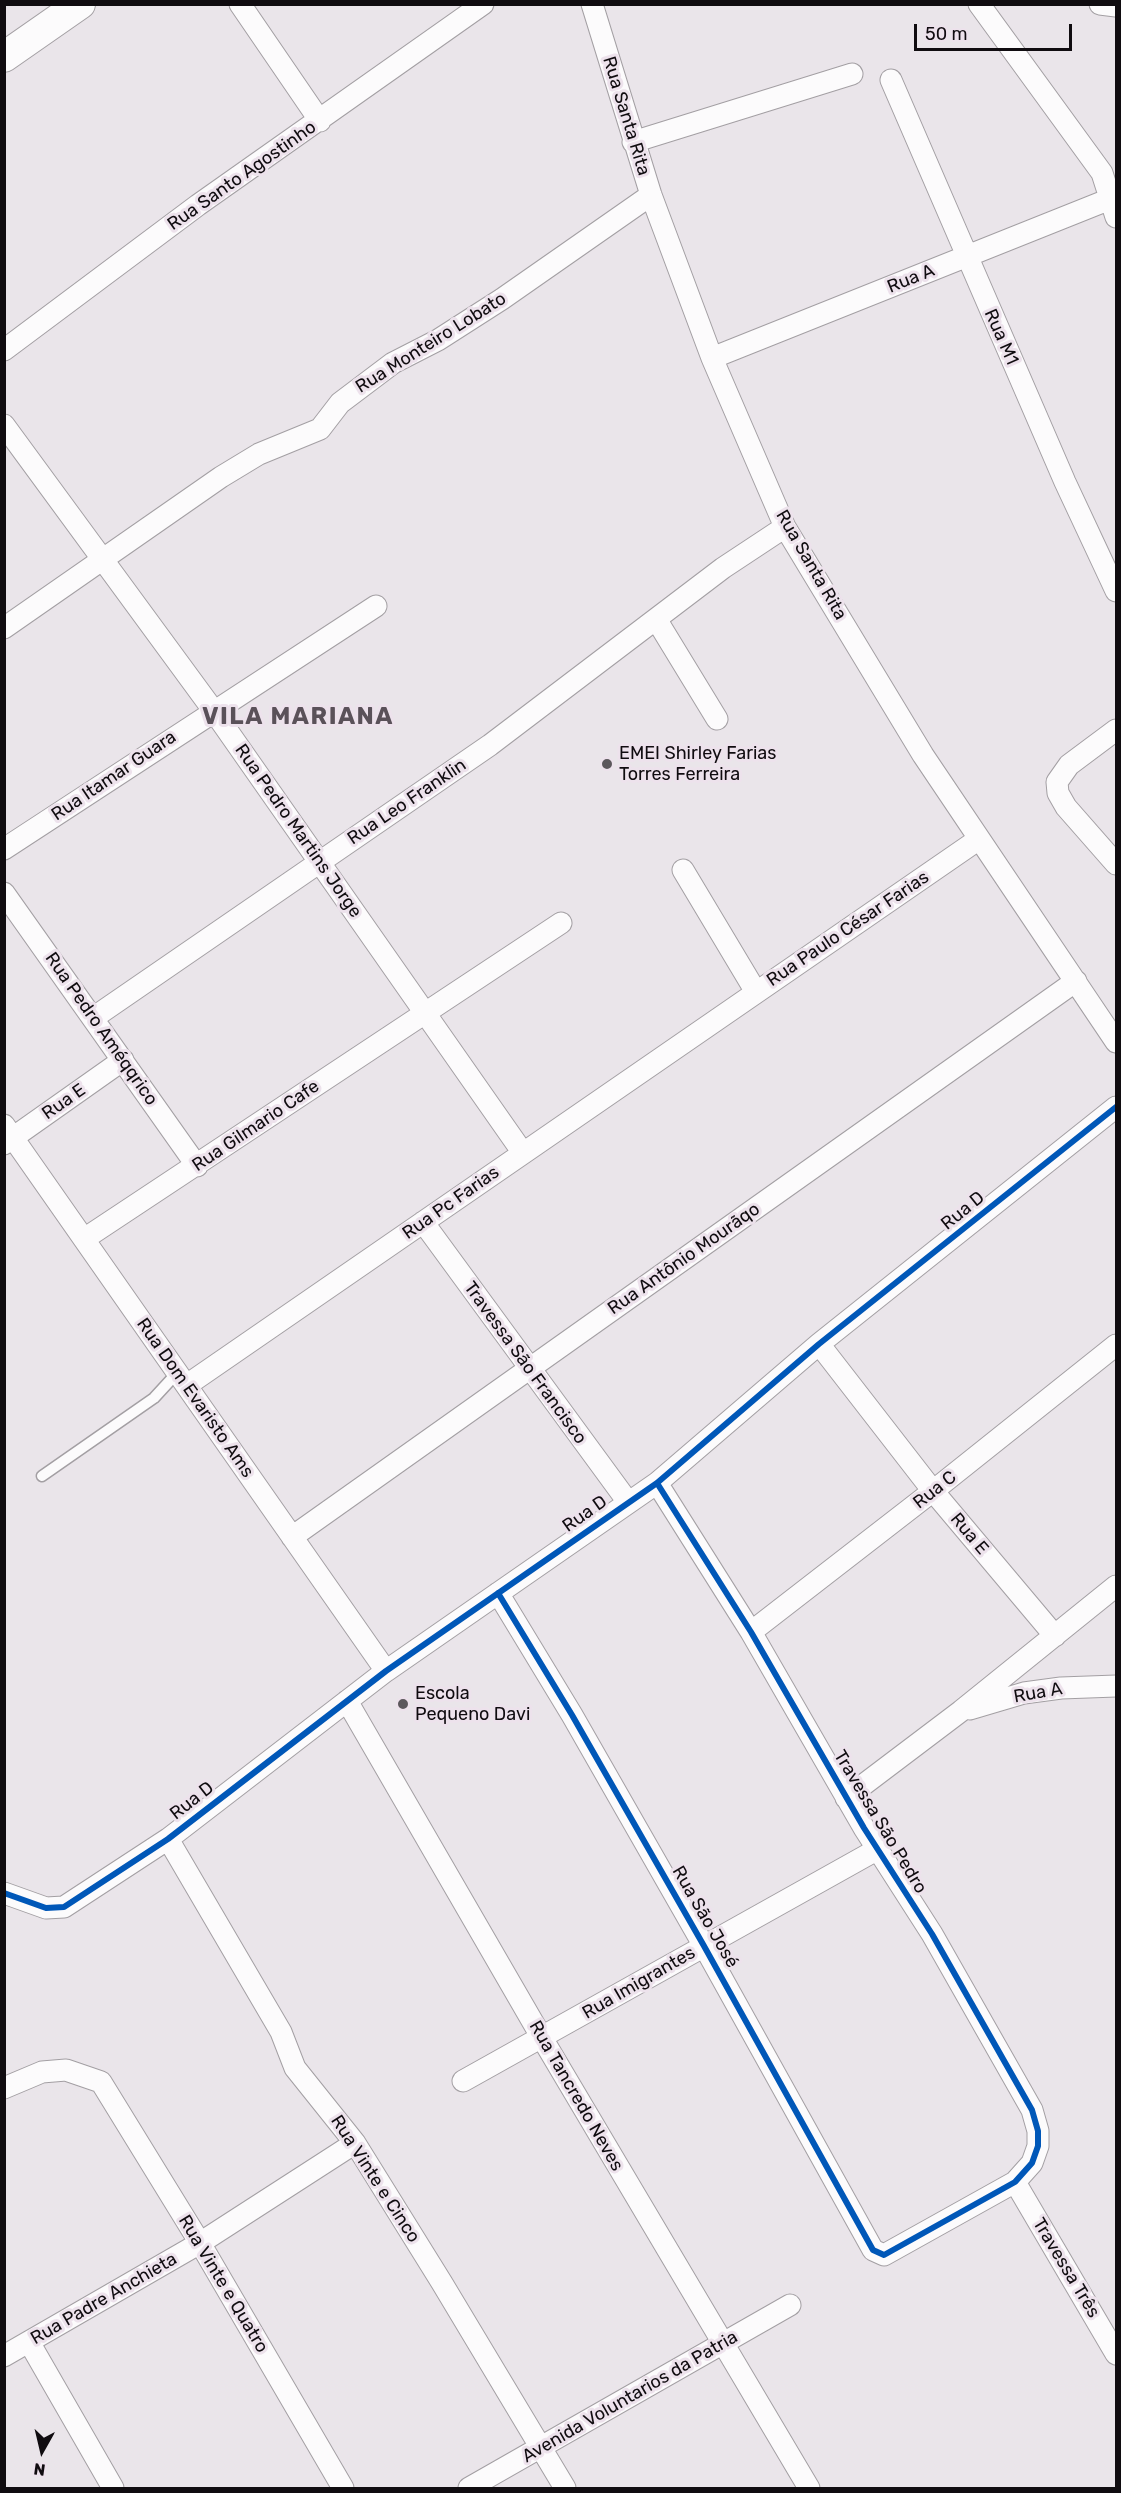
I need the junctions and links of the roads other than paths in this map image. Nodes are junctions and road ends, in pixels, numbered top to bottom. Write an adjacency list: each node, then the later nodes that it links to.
1 (80, 4): 8 (street)
2 (240, 4): 11 (street)
3 (483, 4): 11 (street, Rua Santo Agostinho)
4 (592, 4): 12 (street, Rua Santa Rita)
5 (979, 4): 13 (street)
6 (1100, 4): 7 (street)
7 (1116, 6)
8 (4, 57)
9 (852, 74): 12 (street)
10 (891, 80): 16 (street, Rua M1)
11 (320, 121): 17 (street, Rua Santo Agostinho)
12 (633, 142): 14 (street, Rua Santa Rita)
13 (1109, 170): 15 (street)
14 (651, 195): 18 (street, Rua Santa Rita); 21 (street, Rua Monteiro Lobato)
15 (1113, 208): 16 (street, Rua A)
16 (966, 257): 18 (street, Rua A); 22 (street, Rua M1)
17 (4, 350)
18 (712, 358): 20 (street, Rua Santa Rita)
19 (4, 425): 21 (street, Rua Pedro Martins Jorge)
20 (785, 527): 24 (street, Rua Leo Franklin); 29 (street, Rua Santa Rita)
21 (102, 559): 25 (street, Rua Monteiro Lobato); 26 (street, Rua Pedro Martins Jorge)
22 (1116, 591)
23 (375, 606): 26 (street, Rua Itamar Guara)
24 (656, 619): 27 (street); 31 (street, Rua Leo Franklin)
25 (4, 628)
26 (213, 710): 30 (street, Rua Itamar Guara); 31 (street, Rua Pedro Martins Jorge)
27 (717, 719)
28 (1116, 730): 32 (street)
29 (979, 839): 36 (street, Rua Santa Rita); 37 (street, Rua Paulo César Farias)
30 (4, 849)
31 (319, 861): 38 (street, Rua Pedro Martins Jorge); 39 (street, Rua Leo Franklin)
32 (1116, 864)
33 (683, 870): 37 (street)
34 (5, 893): 39 (street, Rua Pedro Améqqrico)
35 (561, 923): 38 (street, Rua Gilmario Cafe)
36 (1076, 981): 41 (street, Rua Santa Rita); 51 (street, Rua Antônio Mourãqo)
37 (756, 992): 40 (street, Rua Paulo César Farias)
38 (426, 1011): 45 (street, Rua Pedro Martins Jorge); 46 (street, Rua Gilmario Cafe)
39 (93, 1018): 42 (street, Rua Pedro Améqqrico)
40 (716, 1020): 45 (street, Rua Pc Farias)
41 (1116, 1042)
42 (123, 1060): 44 (street, Rua E); 46 (street, Rua Pedro Améqqrico)
43 (1116, 1107): 49 (street, Rua D)
44 (7, 1135): 48 (street, Rua Dom Evaristo Ams)
45 (523, 1153): 47 (street, Rua Pc Farias)
46 (197, 1166): 48 (street, Rua Gilmario Cafe)
47 (423, 1222): 51 (street, Travessa São Francisco); 52 (street, Rua Pc Farias)
48 (84, 1239): 52 (street, Rua Dom Evaristo Ams)
49 (819, 1344): 54 (street, Rua D); 55 (street, Rua E)
50 (1116, 1345): 55 (street, Rua C)
51 (529, 1369): 56 (street, Travessa São Francisco); 57 (street, Rua Antônio Mourãqo)
52 (182, 1379): 53 (lane); 57 (street, Rua Dom Evaristo Ams)
53 (42, 1476)
54 (657, 1483): 56 (street, Rua D); 60 (street, Travessa São Pedro)
55 (933, 1491): 60 (street, Rua C); 61 (street, Rua E)
56 (628, 1502): 59 (street, Rua D)
57 (292, 1537): 62 (street, Rua Dom Evaristo Ams)
58 (1116, 1586): 61 (street, Rua A)
59 (498, 1593): 62 (street, Rua D); 70 (street, Rua São José)
60 (751, 1632): 66 (street, Travessa São Pedro)
61 (1055, 1636): 65 (street, Rua A)
62 (386, 1671): 64 (street, Rua D)
63 (1116, 1686): 65 (street, Rua A)
64 (347, 1701): 67 (street, Rua D); 71 (street, Rua Tancredo Neves)
65 (961, 1711): 66 (street, Rua A)
66 (846, 1798): 68 (street, Travessa São Pedro)
67 (168, 1839): 69 (street, Rua D); 74 (street, Rua Vinte e Cinco)
68 (878, 1849): 70 (street, Rua Imigrantes); 75 (street, Travessa São Pedro)
69 (4, 1893)
70 (704, 1946): 71 (street, Rua Imigrantes); 75 (street, Rua São José)
71 (542, 2038): 72 (street, Rua Imigrantes); 79 (street, Rua Tancredo Neves)
72 (463, 2081)
73 (4, 2088): 76 (street, Rua Vinte e Quatro)
74 (354, 2143): 76 (street, Rua Padre Anchieta); 82 (street, Rua Vinte e Cinco)
75 (1015, 2182): 80 (street, Travessa Três)
76 (200, 2243): 78 (street, Rua Padre Anchieta); 84 (street, Rua Vinte e Quatro)
77 (790, 2304): 79 (street, Avenida Voluntarios da Patria)
78 (29, 2342): 81 (street, Rua Padre Anchieta); 83 (street)
79 (723, 2345): 82 (street, Avenida Voluntarios da Patria); 87 (street, Rua Tancredo Neves)
80 (1116, 2354)
81 (4, 2356)
82 (540, 2447): 85 (street, Avenida Voluntarios da Patria); 86 (street, Rua Vinte e Cinco)
83 (113, 2488)
84 (343, 2488)
85 (469, 2488)
86 (565, 2488)
87 (809, 2488)

